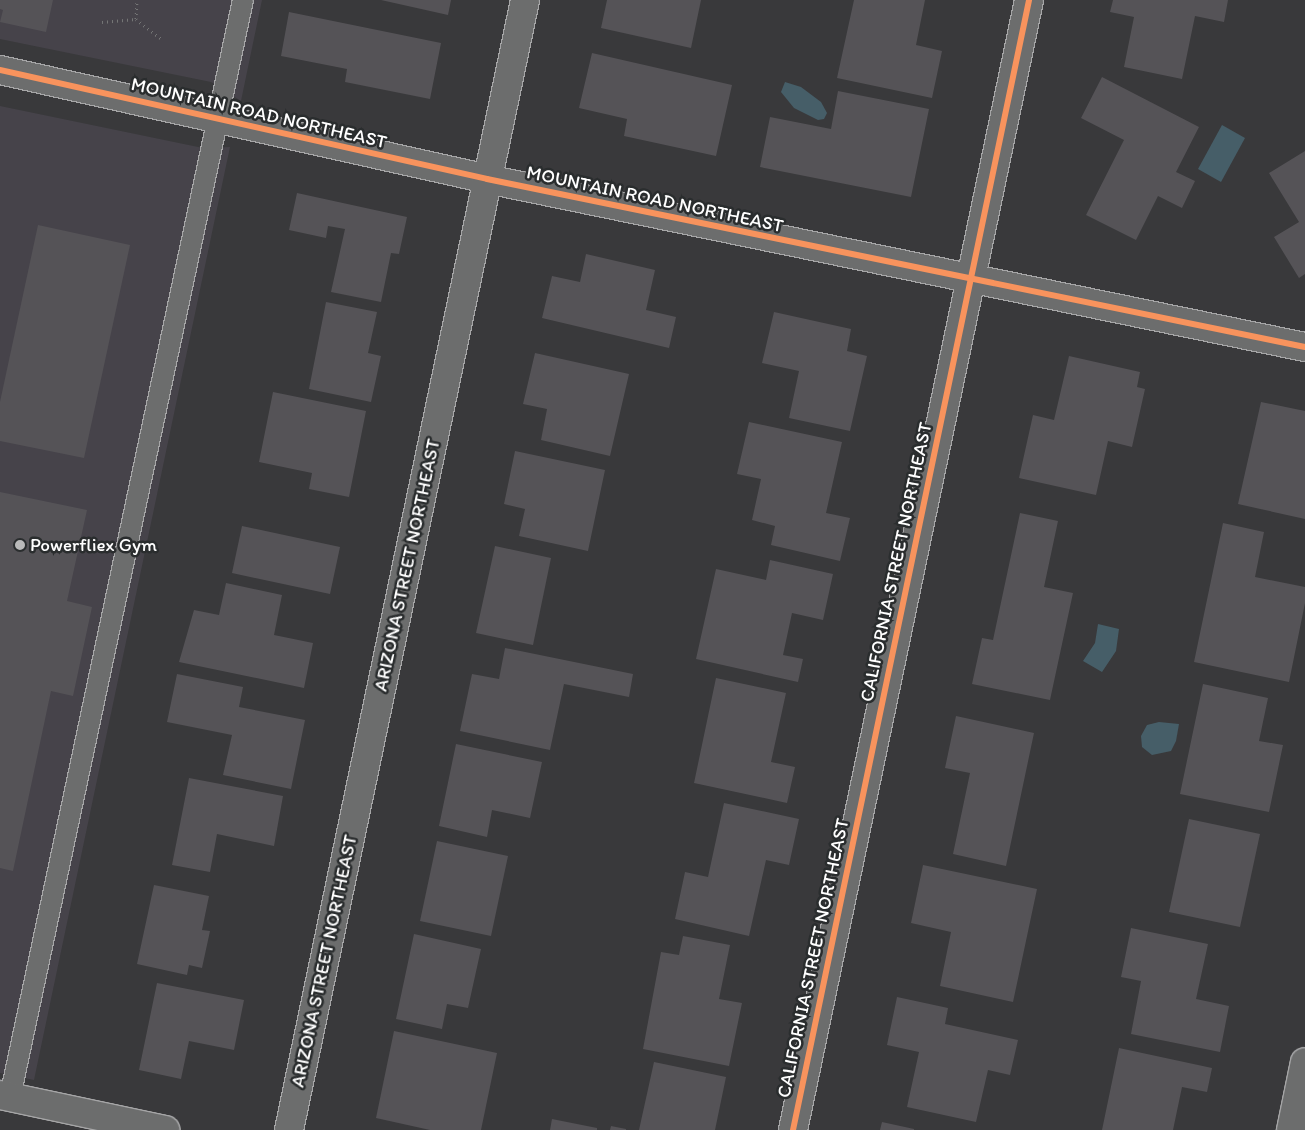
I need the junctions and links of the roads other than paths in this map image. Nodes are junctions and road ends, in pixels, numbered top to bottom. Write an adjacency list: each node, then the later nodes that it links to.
1 (243, 0): 5 (lane)
2 (525, 0): 6 (street, ARIZONA STREET NORTHEAST)
3 (1029, 0): 7 (street, CALIFORNIA STREET NORTHEAST)
4 (0, 70): 5 (street, MOUNTAIN ROAD NORTHEAST)
5 (218, 119): 6 (street, MOUNTAIN ROAD NORTHEAST); 10 (lane)
6 (487, 179): 7 (street, MOUNTAIN ROAD NORTHEAST); 12 (street, ARIZONA STREET NORTHEAST)
7 (970, 280): 8 (street, MOUNTAIN ROAD NORTHEAST); 13 (street, CALIFORNIA STREET NORTHEAST)
8 (1305, 347)
9 (1305, 1062): 14 (street)
10 (5, 1096): 11 (street)
11 (165, 1130)
12 (289, 1130)
13 (793, 1130)
14 (1291, 1130)

